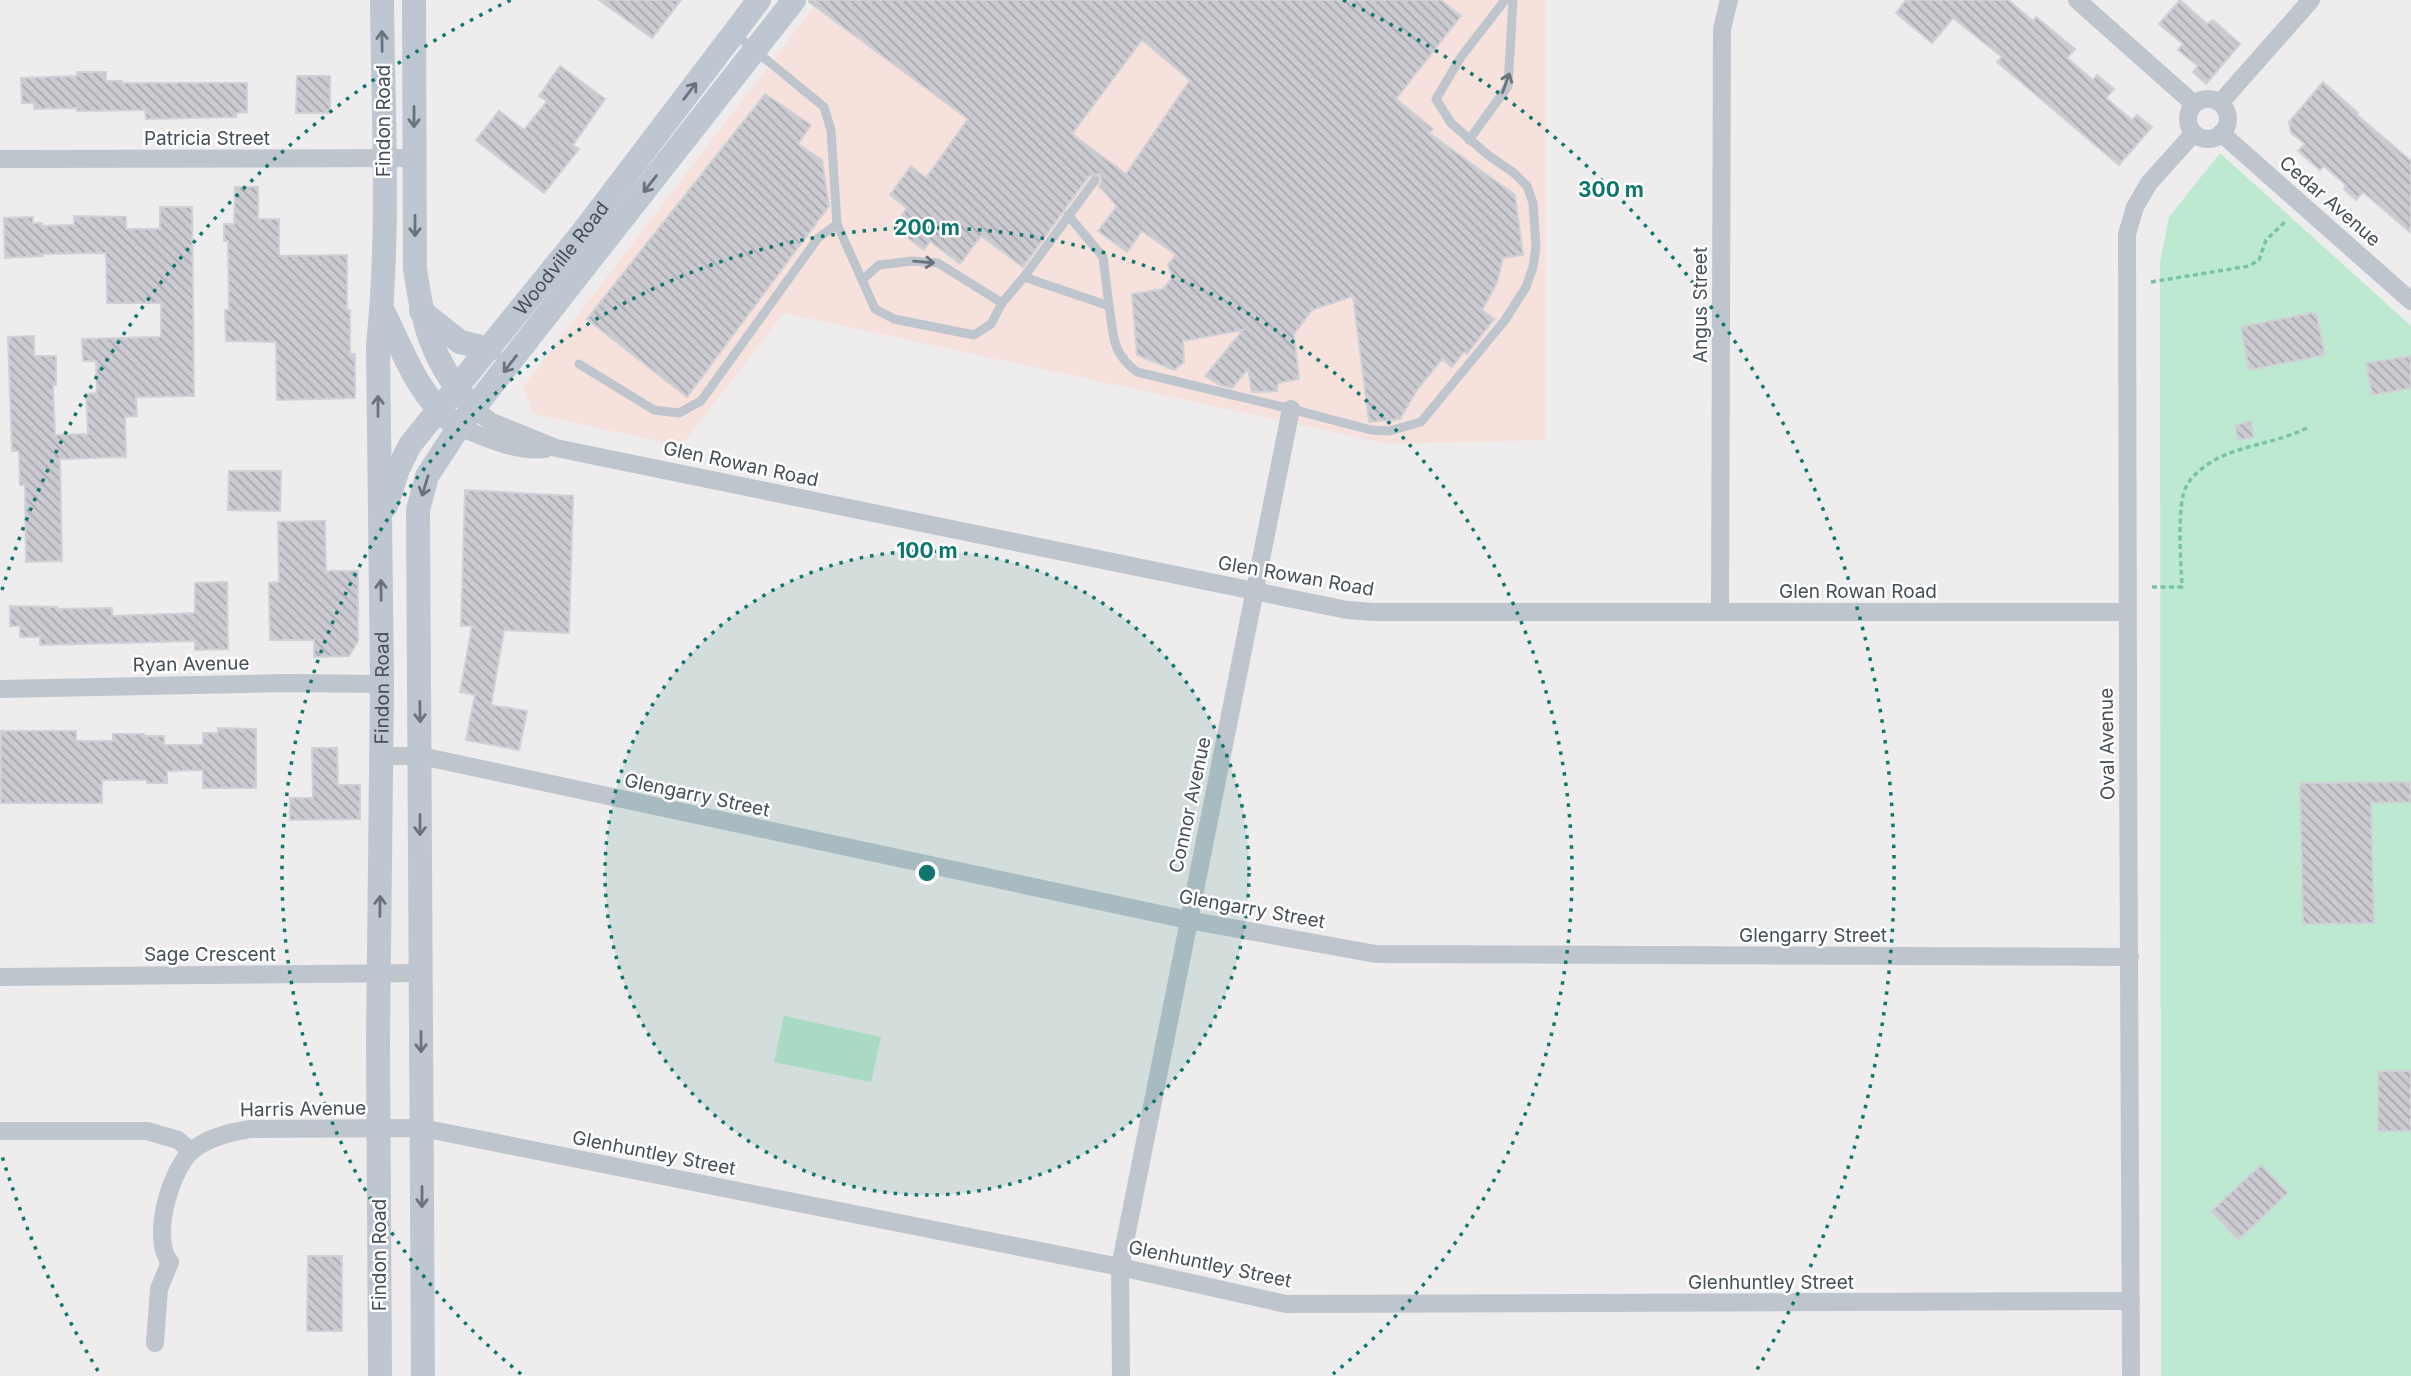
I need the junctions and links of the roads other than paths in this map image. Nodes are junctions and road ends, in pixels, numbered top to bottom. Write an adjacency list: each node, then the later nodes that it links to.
1 (382, 0): 17 (main road, Findon Road, one-way to 1)
2 (414, 0): 18 (main road, Findon Road, one-way to 18)
3 (759, 0): 10 (main road, Woodville Road)
4 (794, 0): 11 (main road, Woodville Road)
5 (1505, 0): 16 (lane)
6 (1513, 0): 16 (lane, one-way to 6)
7 (1729, 0): 38 (street, Angus Street)
8 (2077, 0): 13 (street)
9 (2311, 0): 12 (street)
10 (734, 33): 11 (lane); 30 (main road, Woodville Road, one-way to 10)
11 (755, 51): 22 (lane); 35 (main road, Woodville Road, one-way to 35)
12 (2220, 103): 13 (street); 15 (street)
13 (2194, 104): 14 (street)
14 (2193, 133): 15 (street); 39 (street, Oval Avenue)
15 (2221, 133): 25 (street, Cedar Avenue)
16 (1469, 139): 33 (lane)
17 (384, 158): 18 (street, Patricia Street); 19 (street, Patricia Street); 28 (main road, Findon Road)
18 (414, 158): 29 (main road, Findon Road, one-way to 29)
19 (0, 159)
20 (1095, 180): 21 (lane)
21 (1068, 215): 23 (lane); 27 (lane)
22 (838, 224): 24 (lane); 31 (lane)
23 (1024, 277): 26 (lane); 27 (lane)
24 (862, 280): 26 (lane, one-way to 26); 26 (lane)
25 (2411, 301)
26 (1002, 303)
27 (1109, 306): 33 (lane)
28 (382, 309): 34 (main road); 36 (main road, Findon Road, one-way to 28)
29 (421, 311): 30 (main road); 32 (main road, Findon Road)
30 (490, 349): 32 (main road, Woodville Road)
31 (579, 364)
32 (457, 389): 34 (main road, Woodville Road); 35 (main road, Findon Road)
33 (1291, 409): 37 (street, Connor Avenue)
34 (439, 411): 35 (main road); 36 (main road, Woodville Road)
35 (467, 418): 37 (street, Glen Rowan Road); 43 (main road, Findon Road, one-way to 43)
36 (380, 523): 40 (main road, Findon Road, one-way to 36)
37 (1256, 590): 38 (street, Glen Rowan Road); 44 (street, Connor Avenue)
38 (1720, 611): 39 (street, Glen Rowan Road)
39 (2126, 612): 45 (street, Oval Avenue)
40 (382, 684): 41 (street, Ryan Avenue); 42 (main road, Findon Road)
41 (0, 689)
42 (382, 756): 43 (street, Glengarry Street); 47 (main road, Findon Road, one-way to 42)
43 (421, 756): 44 (street, Glengarry Street); 46 (main road, Findon Road, one-way to 46)
44 (1188, 920): 45 (street, Glengarry Street); 53 (street, Connor Avenue)
45 (2130, 957): 54 (street, Oval Avenue)
46 (421, 973): 47 (street, Sage Crescent); 49 (main road, Findon Road, one-way to 49)
47 (379, 974): 48 (street, Sage Crescent); 50 (main road, Findon Road)
48 (0, 977)
49 (422, 1128): 50 (street, Glenhuntley Street); 53 (street, Glenhuntley Street); 57 (main road, Findon Road, one-way to 57)
50 (378, 1129): 52 (street, Harris Avenue); 56 (main road, Findon Road)
51 (0, 1130): 52 (street)
52 (191, 1151): 55 (street)
53 (1120, 1267): 54 (street, Glenhuntley Street); 58 (street, Connor Avenue)
54 (2132, 1301): 59 (street, Oval Avenue)
55 (155, 1343)
56 (380, 1376)
57 (423, 1376)
58 (1121, 1376)
59 (2131, 1376)

